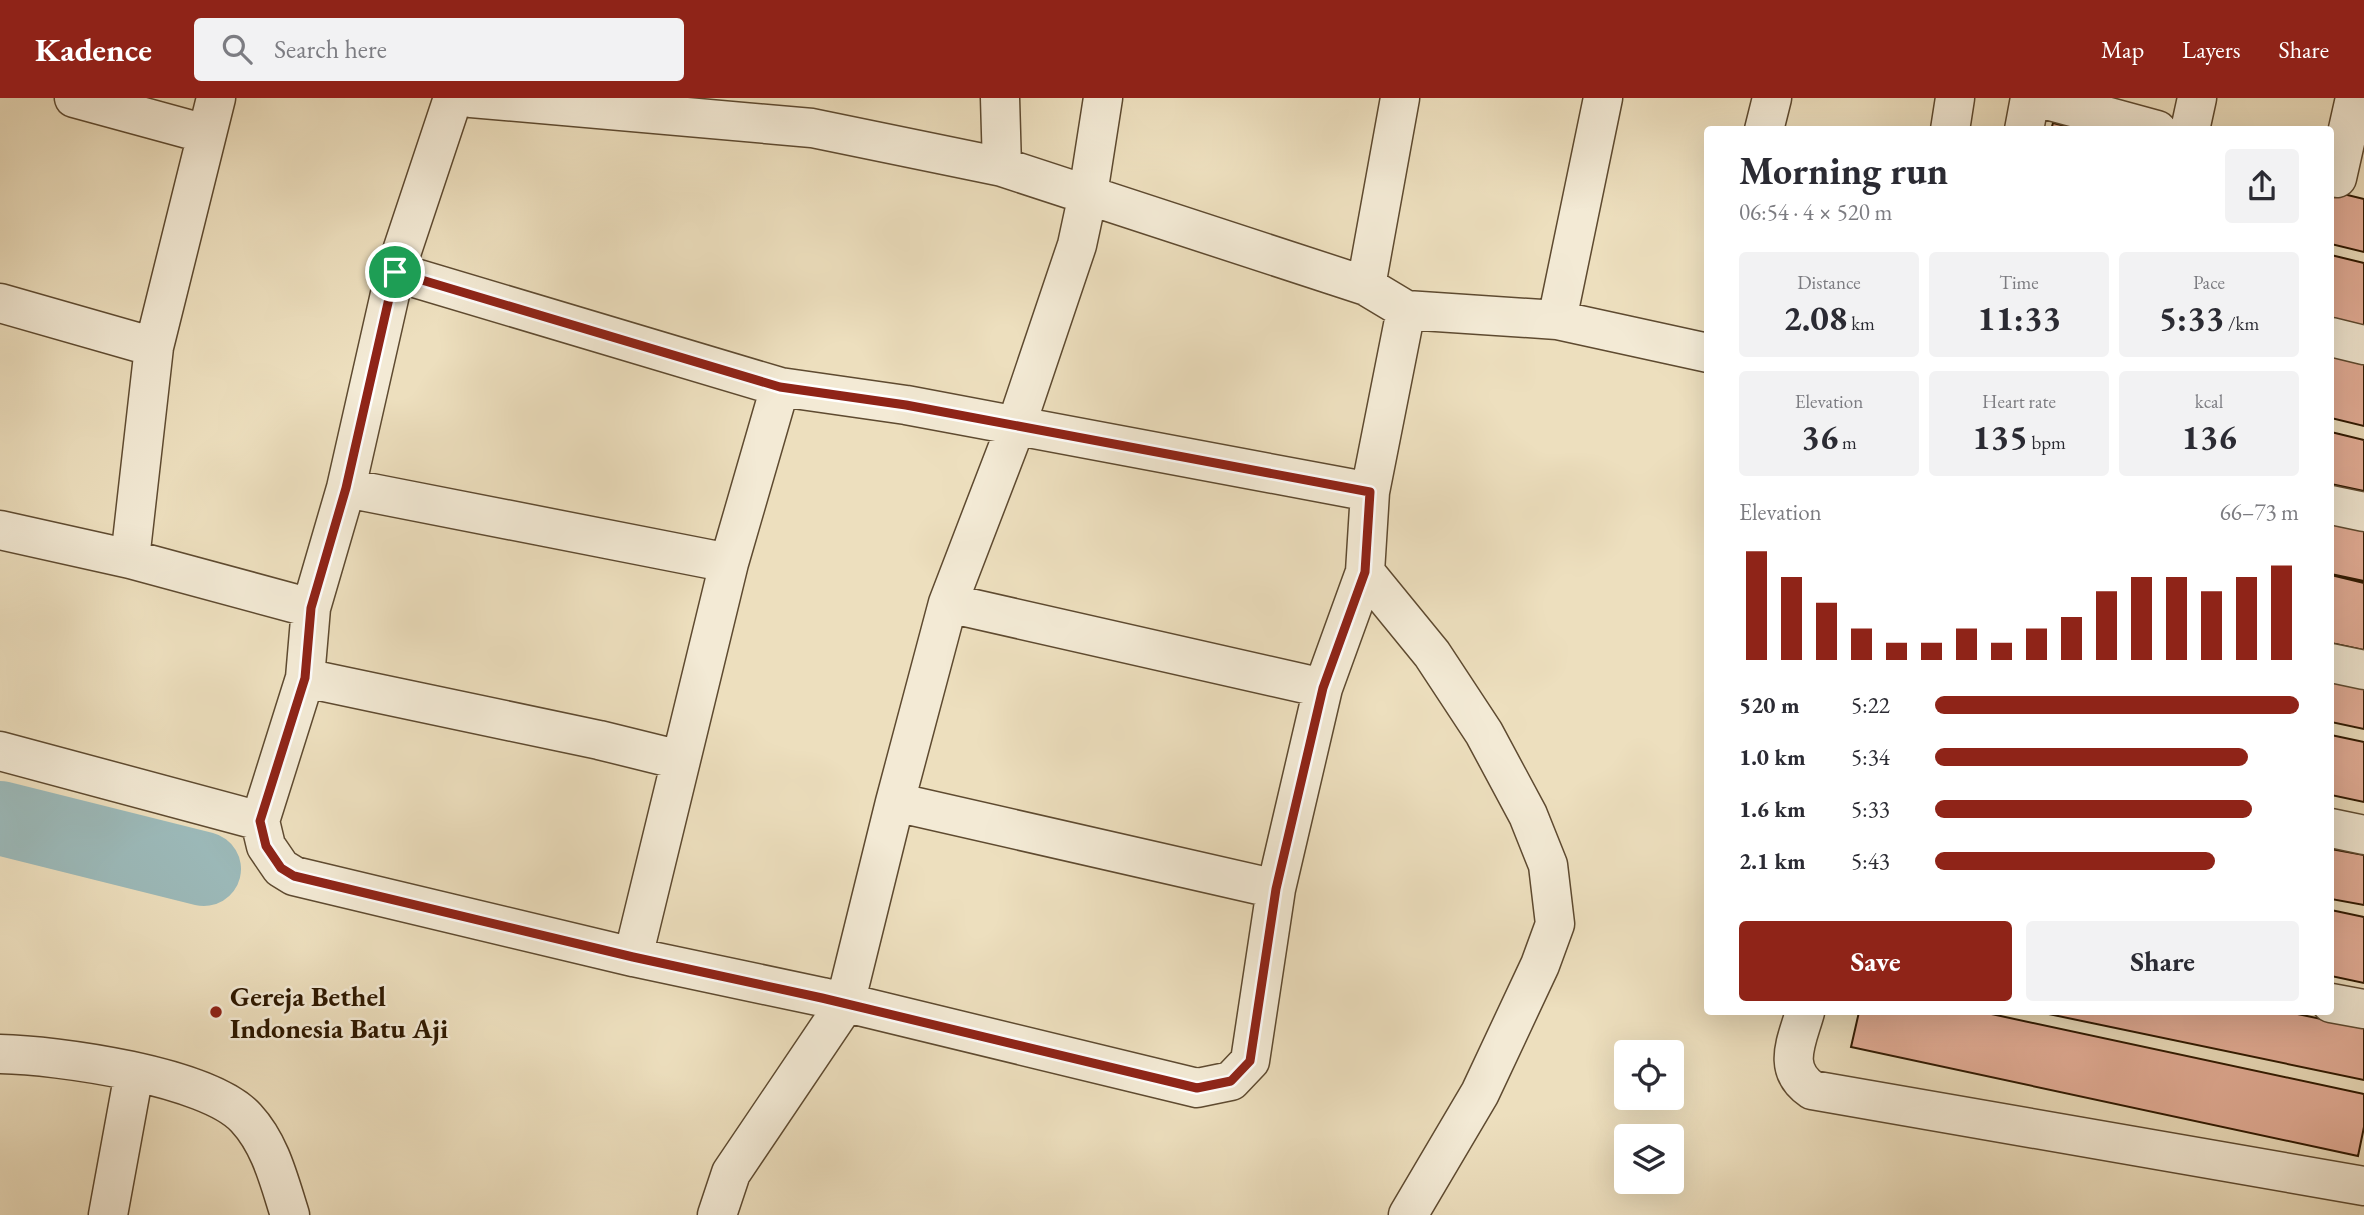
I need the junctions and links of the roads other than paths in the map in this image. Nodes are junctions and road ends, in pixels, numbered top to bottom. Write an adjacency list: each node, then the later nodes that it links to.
1 (74, 98): 15 (street)
2 (453, 98): 24 (street)
3 (471, 98): 14 (street)
4 (1000, 98): 21 (street)
5 (1103, 98): 23 (street)
6 (1400, 98): 25 (street)
7 (1603, 98): 28 (street)
8 (1772, 98): 16 (street)
9 (1955, 98): 17 (street)
10 (2031, 98): 18 (street)
11 (2039, 98): 19 (street)
12 (2197, 98): 20 (street)
13 (2355, 98): 22 (street)
14 (812, 113): 21 (street)
15 (211, 116): 31 (street)
16 (1765, 126)
17 (1951, 126)
18 (2025, 126)
19 (2142, 126)
20 (2191, 126)
21 (1002, 167): 23 (street)
22 (2344, 180)
23 (1088, 194): 25 (street); 34 (street)
24 (395, 272): 33 (street); 35 (street)
25 (1366, 286): 27 (street)
26 (0, 303): 31 (street)
27 (1406, 310): 28 (street); 36 (street)
28 (1557, 320): 32 (street)
29 (2334, 338): 30 (street)
30 (2364, 345)
31 (154, 347): 40 (street)
32 (1704, 352)
33 (780, 387): 34 (street); 41 (street)
34 (1016, 426): 36 (street); 43 (street)
35 (346, 488): 41 (street); 44 (street)
36 (1370, 492): 42 (street)
37 (2334, 506): 38 (street)
38 (2364, 512)
39 (0, 530): 40 (street)
40 (130, 559): 44 (street)
41 (729, 563): 50 (street)
42 (1365, 572): 48 (street); 67 (street)
43 (948, 603): 48 (street); 51 (street)
44 (311, 608): 47 (street)
45 (2334, 664): 46 (street)
46 (2364, 670)
47 (305, 678): 50 (street); 52 (street)
48 (1323, 688): 55 (street)
49 (0, 751): 52 (street)
50 (680, 760): 56 (street)
51 (895, 802): 55 (street); 57 (street)
52 (260, 821): 56 (street)
53 (2334, 829): 54 (street)
54 (2364, 835)
55 (1276, 889): 57 (street)
56 (633, 957): 57 (street)
57 (845, 1003): 66 (street)
58 (2334, 1004): 59 (street)
59 (2364, 1009)
60 (1804, 1015): 63 (street)
61 (0, 1054): 62 (street)
62 (135, 1073): 64 (street); 65 (street)
63 (2364, 1186)
64 (108, 1215)
65 (290, 1215)
66 (717, 1215)
67 (1408, 1215)

